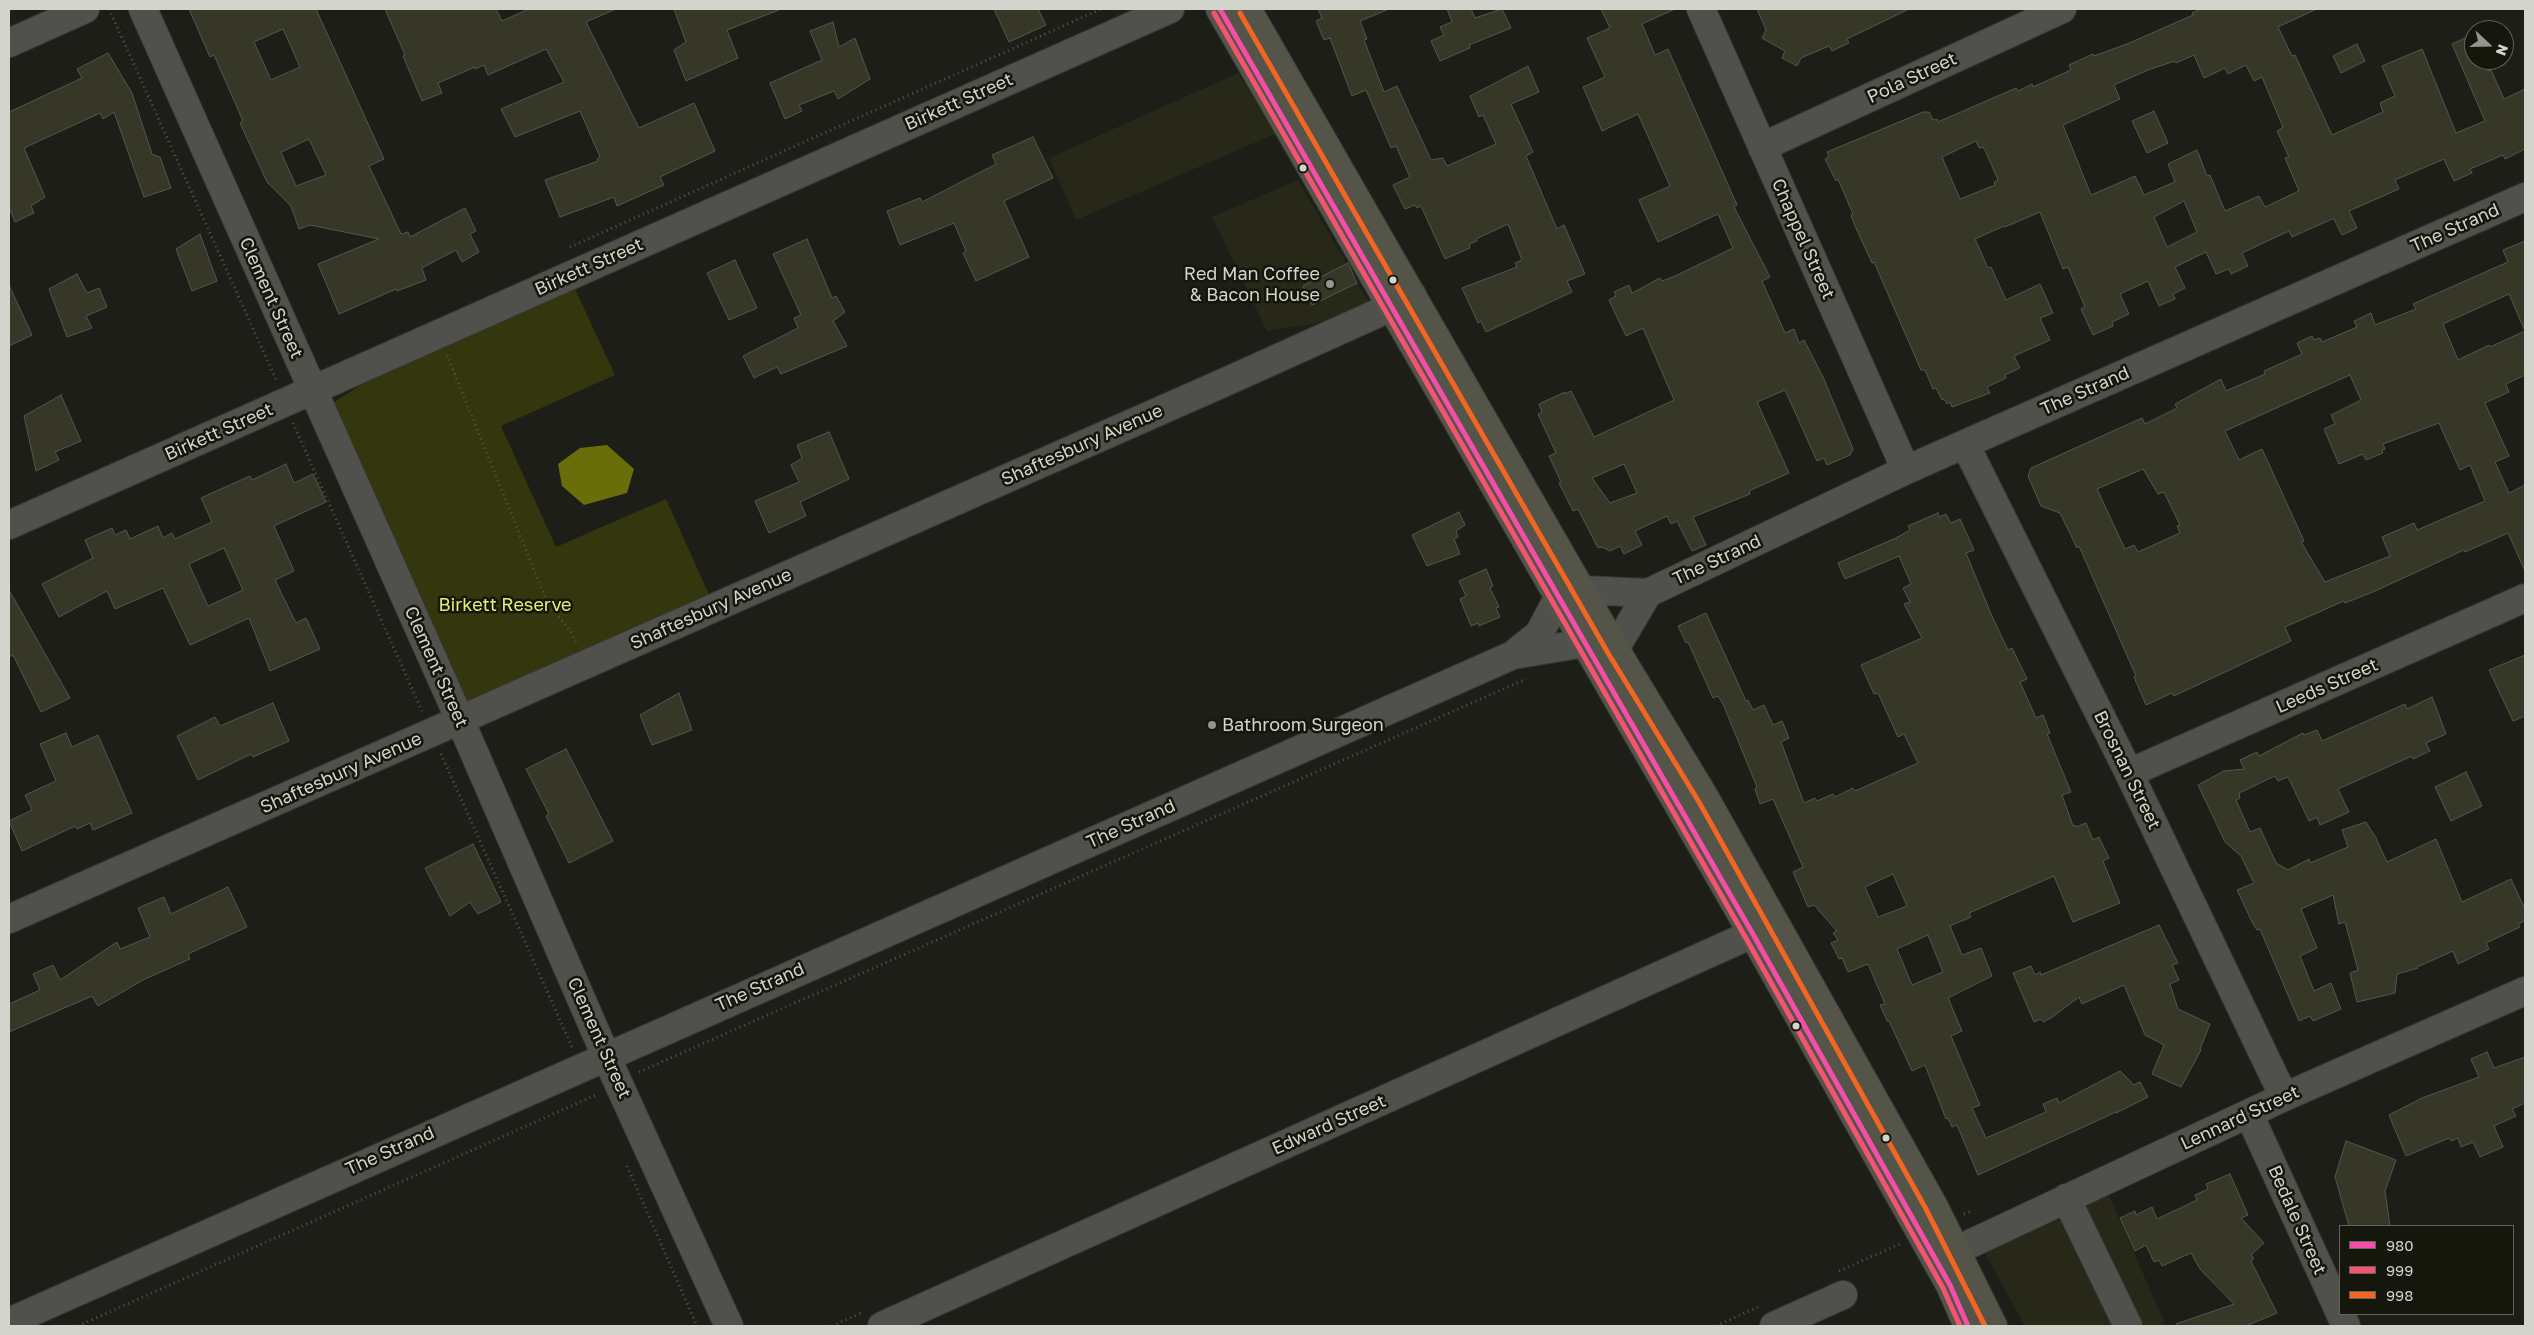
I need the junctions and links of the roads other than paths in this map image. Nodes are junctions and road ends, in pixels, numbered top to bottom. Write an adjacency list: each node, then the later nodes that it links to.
1 (85, 9): 8 (street)
2 (143, 9): 12 (street, Clement Street)
3 (1170, 9): 12 (street, Birkett Street)
4 (1220, 9): 11 (main road)
5 (1248, 9): 11 (main road)
6 (1701, 9): 9 (street, Chappel Street)
7 (2062, 9): 9 (street, Pola Street)
8 (9, 43)
9 (1762, 147): 14 (street, Chappel Street)
10 (2525, 197): 13 (street, The Strand)
11 (1402, 301): 17 (main road); 22 (street, Shaftesbury Avenue)
12 (307, 378): 15 (street, Birkett Street); 22 (street, Clement Street)
13 (1965, 444): 14 (street, The Strand); 23 (street, Brosnan Street)
14 (1906, 470): 16 (street, The Strand)
15 (9, 525)
16 (1648, 593): 17 (street, The Strand); 20 (street)
17 (1570, 594): 19 (main road); 20 (main road); 21 (street, The Strand)
18 (2525, 598): 23 (street, Leeds Street)
19 (1585, 643): 21 (street, The Strand); 25 (main road)
20 (1615, 649): 25 (main road)
21 (1513, 654): 27 (street, The Strand)
22 (460, 720): 24 (street, Shaftesbury Avenue); 27 (street, Clement Street)
23 (2129, 774): 28 (street, Brosnan Street)
24 (9, 919)
25 (1765, 930): 31 (main road); 38 (street, Edward Street)
26 (2525, 990): 28 (street, Lennard Street)
27 (594, 1061): 36 (street, The Strand); 37 (street, Clement Street)
28 (2284, 1097): 29 (street, Lennard Street)
29 (2249, 1114): 30 (street, Lennard Street); 34 (street, Bedale Street)
30 (2066, 1198): 32 (street, Lennard Street); 41 (street)
31 (1931, 1227): 32 (main road); 39 (main road)
32 (1957, 1250): 40 (main road)
33 (1841, 1283): 35 (street)
34 (2339, 1311)
35 (1767, 1316)
36 (9, 1322)
37 (729, 1326)
38 (882, 1326)
39 (1968, 1326)
40 (1993, 1326)
41 (2128, 1326)

